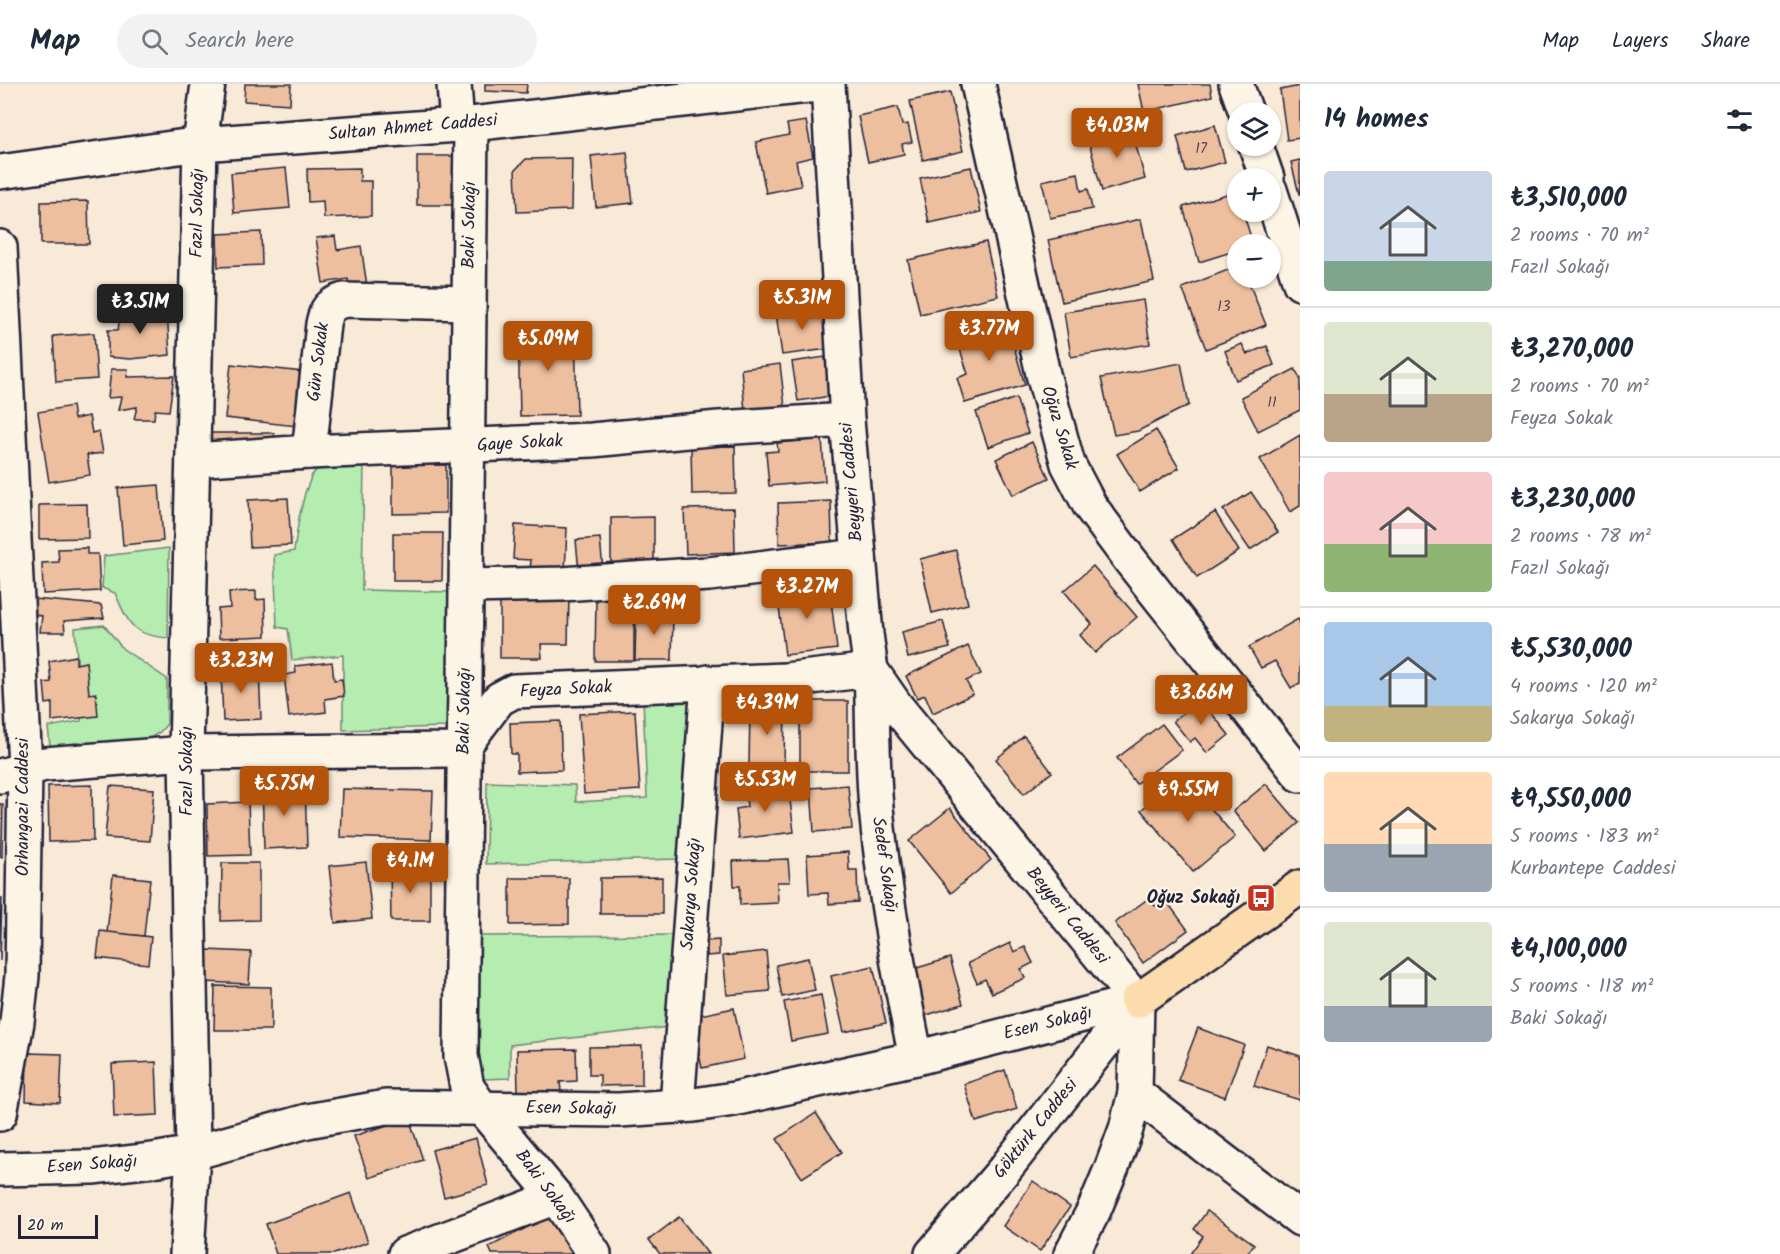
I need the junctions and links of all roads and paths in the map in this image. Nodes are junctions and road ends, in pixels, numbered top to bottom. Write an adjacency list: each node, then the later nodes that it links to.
1 (208, 84): 8 (street, Fazıl Sokağı)
2 (454, 84): 7 (street, Baki Sokağı)
3 (827, 84): 7 (street, Sultan Ahmet Caddesi); 14 (street, Beyyeri Caddesi)
4 (978, 84): 25 (street, Oğuz Sokak)
5 (1236, 84): 6 (street)
6 (1242, 102)
7 (464, 125): 8 (street, Sultan Ahmet Caddesi); 13 (street, Baki Sokağı)
8 (200, 144): 9 (street, Sultan Ahmet Caddesi); 17 (street, Fazıl Sokağı)
9 (0, 172)
10 (1280, 222): 12 (street)
11 (0, 247): 24 (street, Orhangazi Caddesi)
12 (1300, 283)
13 (469, 303): 15 (street, Baki Sokağı); 16 (street, Gün Sokak)
14 (847, 420): 15 (street, Gaye Sokak); 18 (street, Beyyeri Caddesi)
15 (468, 447): 16 (street, Gaye Sokak); 19 (street, Baki Sokağı)
16 (309, 452): 17 (street, Gaye Sokak)
17 (193, 460): 23 (street, Fazıl Sokağı)
18 (859, 556): 19 (street); 20 (street, Beyyeri Caddesi)
19 (466, 586): 22 (street, Baki Sokağı)
20 (871, 670): 21 (street, Feyza Sokak); 27 (street, Beyyeri Caddesi); 28 (street, Sedef Sokağı)
21 (708, 682): 22 (street, Feyza Sokak); 30 (street, Sakarya Sokağı)
22 (465, 746): 23 (street); 31 (street, Baki Sokağı)
23 (186, 753): 24 (street); 33 (street, Fazıl Sokağı)
24 (13, 772): 32 (street, Orhangazi Caddesi)
25 (1300, 775)
26 (1300, 886): 27 (main road)
27 (1137, 1001): 28 (street, Esen Sokağı); 29 (street); 40 (street, Göktürk Caddesi)
28 (916, 1058): 30 (street, Esen Sokağı)
29 (1135, 1093): 36 (street); 41 (street)
30 (677, 1106): 31 (street, Esen Sokağı)
31 (481, 1107): 33 (street, Esen Sokağı); 35 (street, Baki Sokağı)
32 (0, 1114)
33 (193, 1153): 34 (street, Esen Sokağı); 37 (street, Fazıl Sokağı)
34 (0, 1169)
35 (556, 1197): 38 (street); 39 (street, Baki Sokağı)
36 (1300, 1219)
37 (187, 1254)
38 (405, 1254)
39 (594, 1254)
40 (932, 1254)
41 (1071, 1254)

